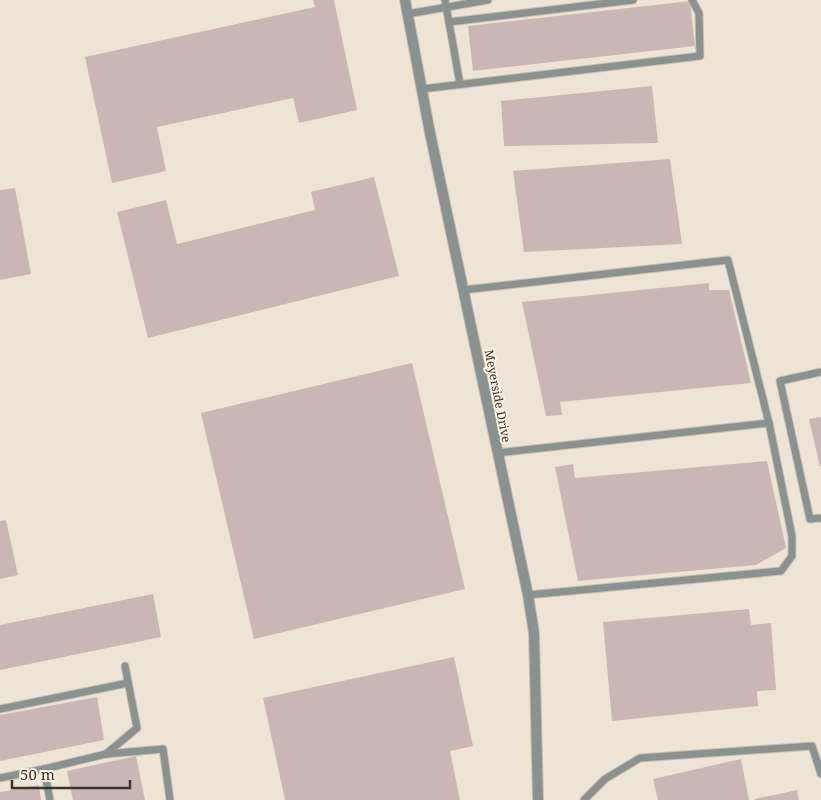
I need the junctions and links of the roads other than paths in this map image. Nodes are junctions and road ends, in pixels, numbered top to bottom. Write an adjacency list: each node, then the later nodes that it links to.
1 (405, 0): 6 (street, Meyerside Drive)
2 (488, 0): 5 (lane)
3 (633, 0): 7 (lane)
4 (692, 0): 8 (lane)
5 (446, 4): 6 (lane); 7 (lane)
6 (407, 14): 9 (street, Meyerside Drive)
7 (449, 22): 8 (lane)
8 (460, 84): 9 (lane)
9 (422, 89): 10 (street, Meyerside Drive)
10 (463, 290): 12 (lane); 13 (street, Meyerside Drive)
11 (821, 372): 14 (lane)
12 (769, 423): 13 (lane); 15 (lane)
13 (497, 454): 15 (street, Meyerside Drive)
14 (821, 518)
15 (528, 595): 25 (street, Meyerside Drive)
16 (125, 666): 17 (lane)
17 (128, 683): 18 (lane); 19 (lane)
18 (0, 708)
19 (106, 754): 20 (lane); 24 (lane)
20 (44, 769): 22 (lane); 23 (lane)
21 (821, 774): 26 (lane)
22 (0, 778)
23 (50, 800)
24 (170, 800)
25 (538, 800)
26 (584, 800)

